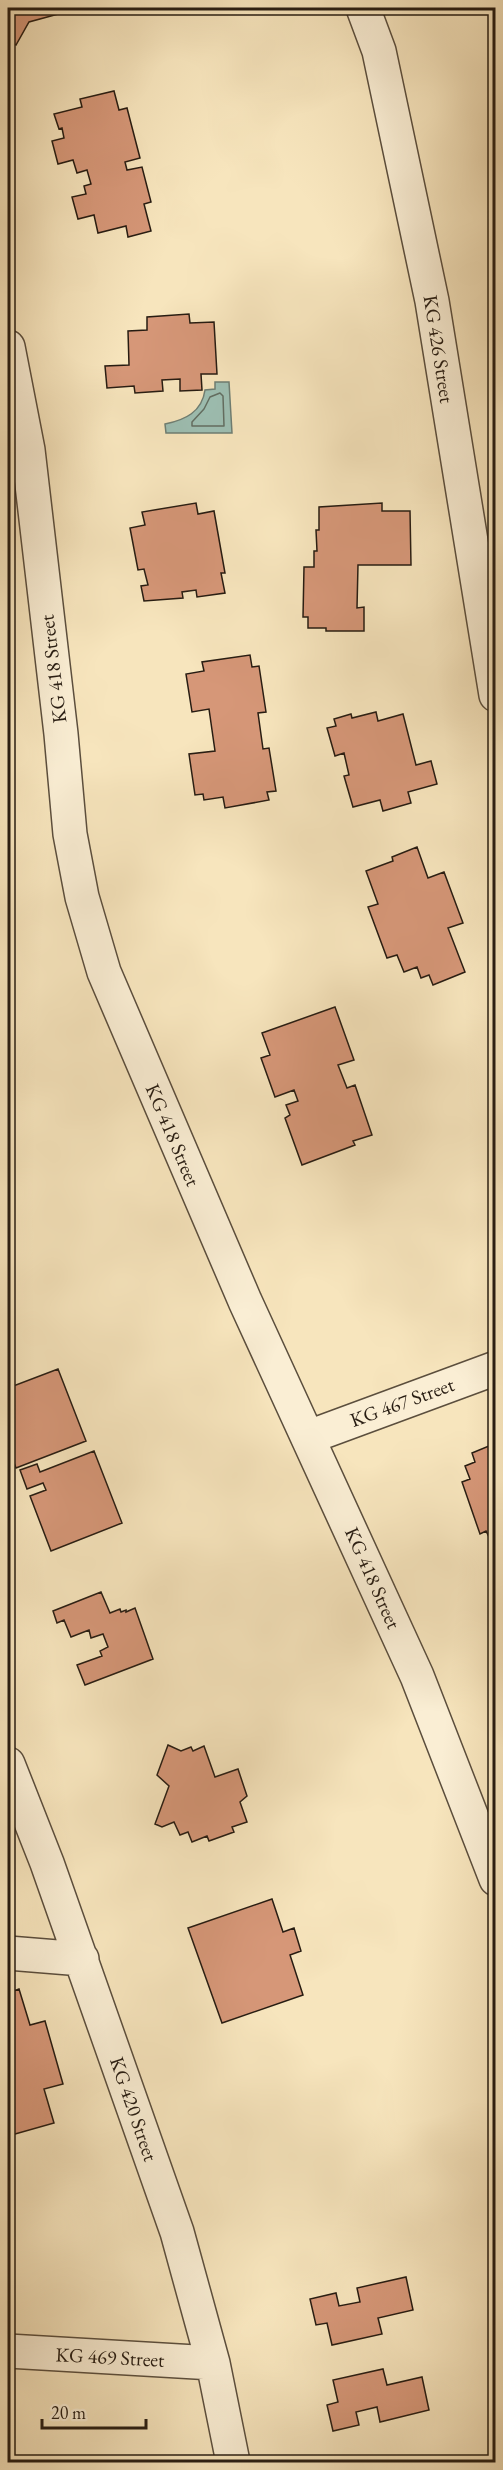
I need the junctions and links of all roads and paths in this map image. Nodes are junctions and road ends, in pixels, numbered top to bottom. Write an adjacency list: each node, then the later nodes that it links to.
1 (363, 8): 3 (street, KG 426 Street)
2 (8, 347): 5 (street, KG 418 Street)
3 (495, 695)
4 (495, 1368): 5 (street, KG 467 Street)
5 (309, 1437): 7 (street, KG 418 Street)
6 (8, 1764): 9 (street, KG 420 Street)
7 (495, 1879)
8 (8, 1953): 9 (street)
9 (82, 1959): 11 (street, KG 420 Street)
10 (8, 2352): 11 (street, KG 469 Street)
11 (213, 2363): 12 (street, KG 420 Street)
12 (233, 2463)

